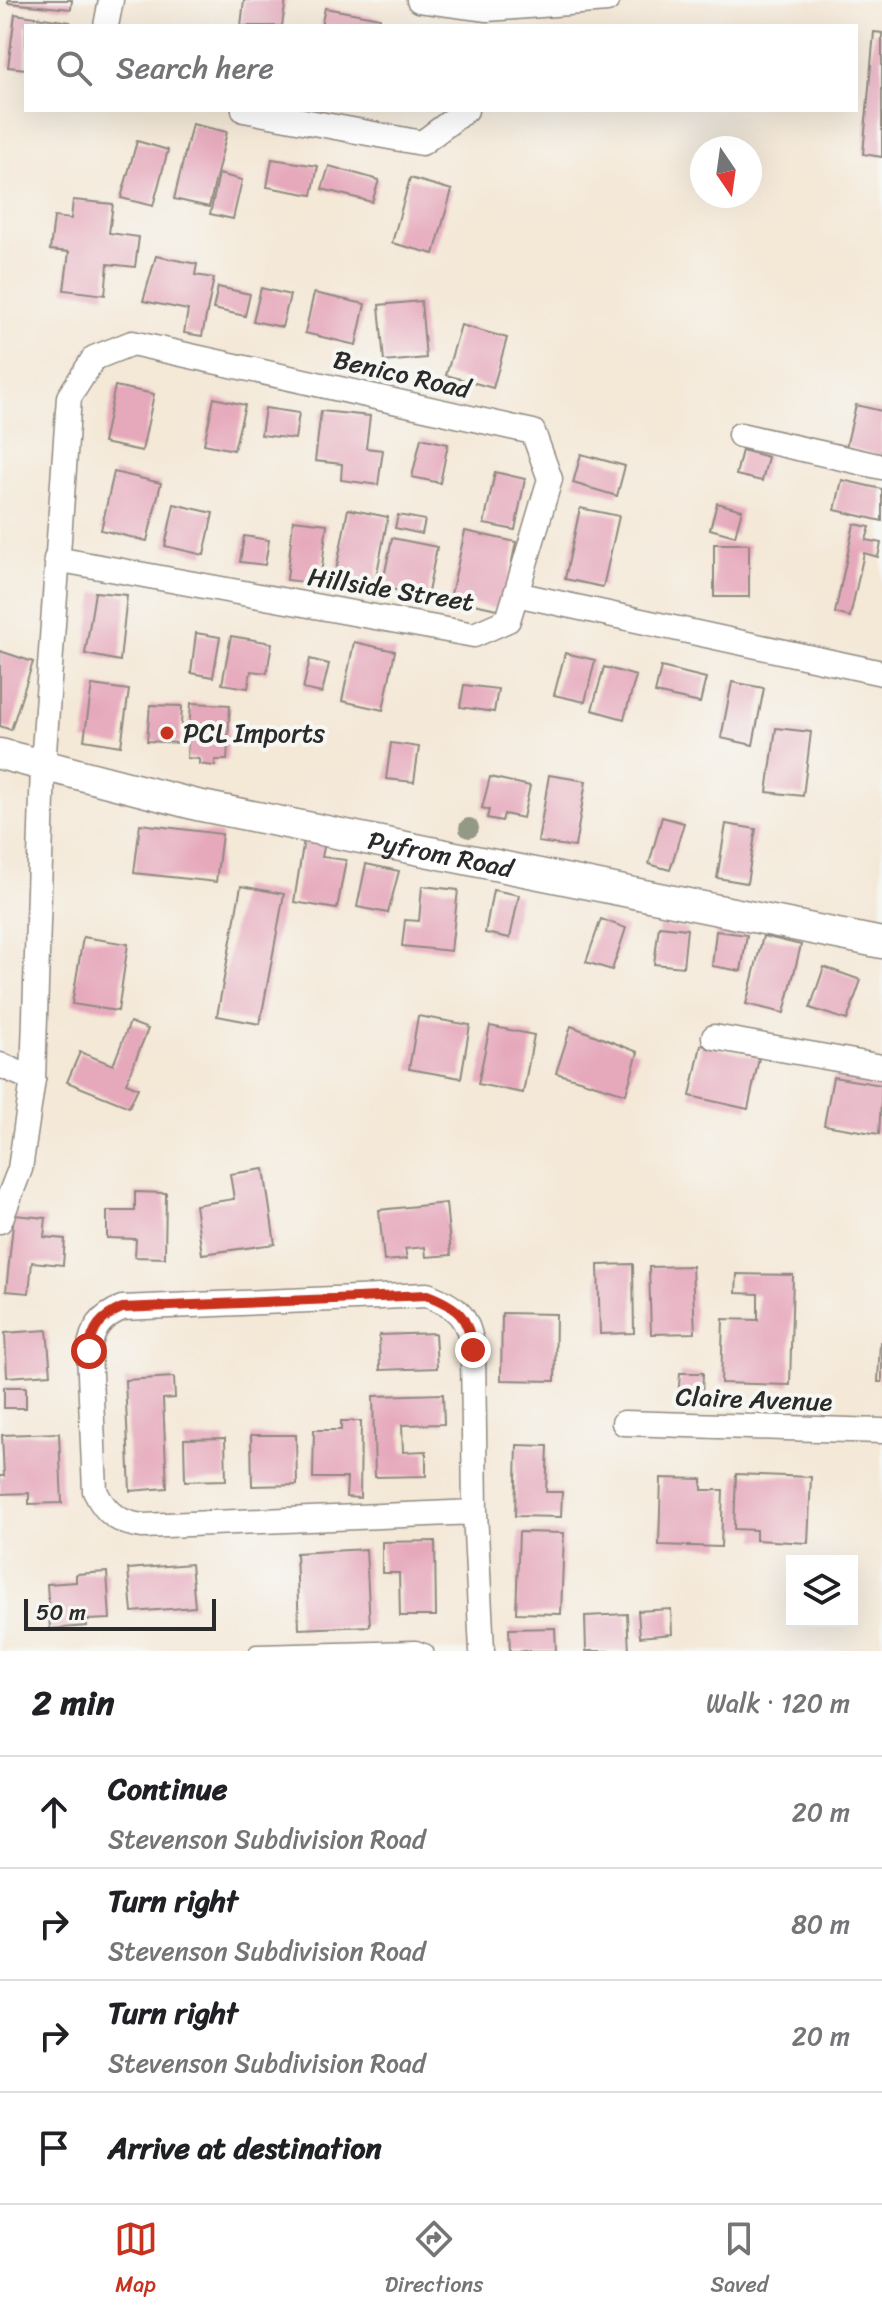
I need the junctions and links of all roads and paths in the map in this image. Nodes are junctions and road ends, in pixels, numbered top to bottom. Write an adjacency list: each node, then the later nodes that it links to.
1 (111, 0): 5 (street)
2 (419, 0): 4 (street)
3 (607, 0): 4 (street)
4 (486, 18)
5 (106, 24)
6 (255, 112): 7 (street)
7 (463, 112)
8 (740, 435): 9 (street)
9 (882, 467)
10 (56, 559): 11 (street, Hillside Street); 11 (street, Benico Road); 14 (street)
11 (516, 594): 12 (street)
12 (882, 673)
13 (0, 754): 14 (street, Pyfrom Road)
14 (43, 766): 15 (street, Pyfrom Road); 19 (street)
15 (882, 943)
16 (714, 1037): 18 (street)
17 (0, 1065): 19 (street)
18 (882, 1067)
19 (33, 1079): 20 (street)
20 (0, 1221)
21 (624, 1423): 22 (street, Claire Avenue)
22 (882, 1431)
23 (475, 1512): 23 (street); 26 (street)
24 (256, 1651): 25 (lane)
25 (427, 1651)
26 (482, 1651)

